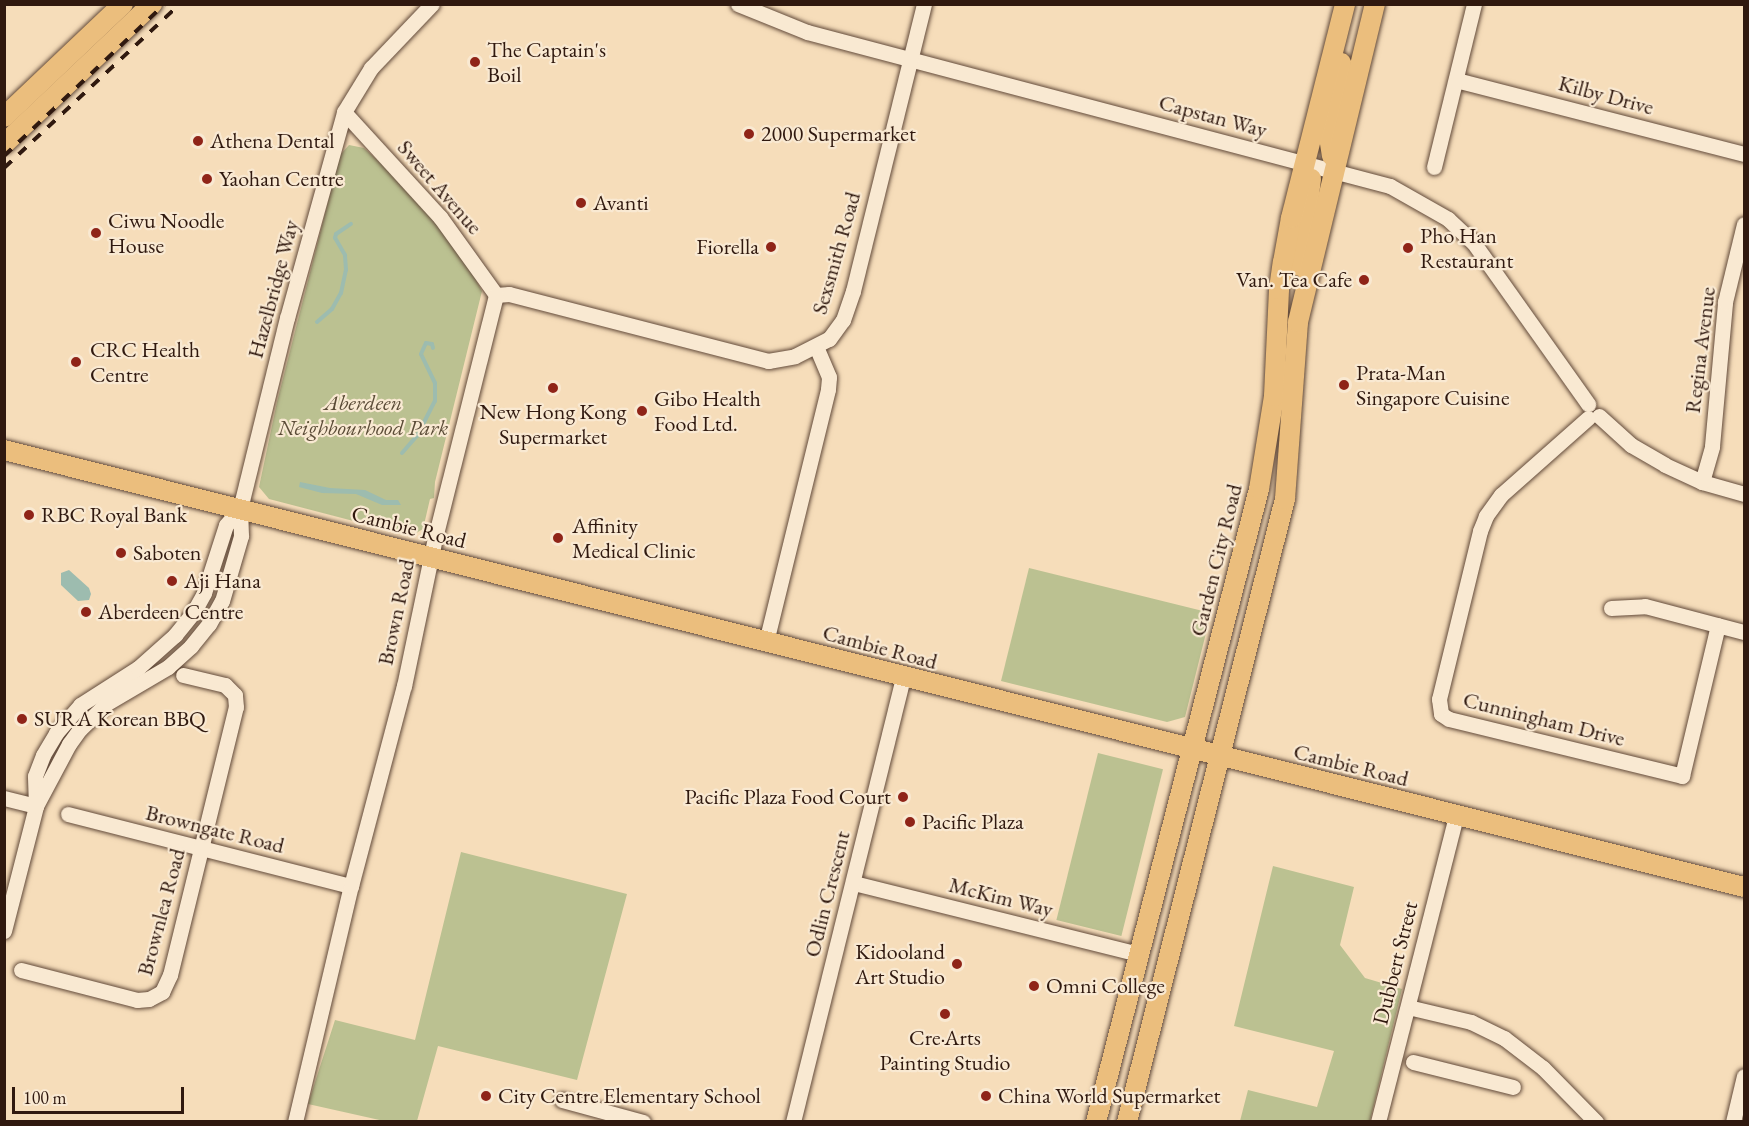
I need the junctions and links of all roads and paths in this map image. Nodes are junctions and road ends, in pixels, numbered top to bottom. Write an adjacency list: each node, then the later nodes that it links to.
1 (123, 4): 12 (main road)
2 (152, 4): 13 (main road)
3 (432, 4): 14 (street, Hazelbridge Way)
4 (738, 4): 10 (street, Capstan Way)
5 (924, 4): 10 (street, Sexsmith Road)
6 (1345, 4): 9 (main road, Garden City Road)
7 (1375, 4): 20 (main road)
8 (1474, 4): 11 (street)
9 (1336, 40): 18 (main road, Garden City Road); 20 (main road)
10 (910, 59): 18 (street, Capstan Way); 24 (street, Sexsmith Road)
11 (1456, 80): 17 (street, Kilby Drive); 19 (street)
12 (39, 84): 13 (main road); 15 (main road)
13 (53, 98): 16 (main road)
14 (344, 112): 22 (street, Sweet Avenue); 29 (street, Hazelbridge Way)
15 (4, 117)
16 (4, 144)
17 (1744, 154)
18 (1305, 163): 20 (street, Capstan Way); 23 (main road); 37 (main road, Garden City Road)
19 (1434, 167)
20 (1335, 170): 23 (main road); 25 (street, Capstan Way)
21 (1744, 224): 27 (street, Regina Avenue)
22 (496, 295): 24 (street); 30 (street, Brown Road)
23 (1298, 322): 38 (main road)
24 (816, 346): 34 (street, Sexsmith Road)
25 (1592, 413): 27 (street, Capstan Way); 32 (street, Cunningham Drive)
26 (4, 450): 29 (main road, Cambie Road)
27 (1702, 482): 28 (street, Capstan Way)
28 (1744, 494)
29 (240, 509): 30 (main road, Cambie Road); 40 (street, Hazelbridge Way)
30 (431, 557): 34 (main road, Cambie Road); 45 (street, Brown Road)
31 (1611, 608): 32 (street)
32 (1718, 626): 33 (street)
33 (1744, 632)
34 (766, 642): 36 (main road, Cambie Road)
35 (183, 675): 43 (street, Brownlea Road)
36 (903, 678): 37 (main road, Cambie Road); 44 (street, Odlin Crescent)
37 (1192, 750): 38 (main road, Cambie Road); 48 (main road, Garden City Road)
38 (1221, 757): 42 (main road, Cambie Road); 59 (main road)
39 (4, 798): 40 (street)
40 (36, 806): 47 (street, Hazelbridge Way)
41 (68, 814): 43 (street, Browngate Road)
42 (1456, 816): 46 (main road, Cambie Road); 50 (street, Dubbert Street)
43 (201, 849): 45 (street, Browngate Road); 49 (street, Brownlea Road)
44 (854, 883): 48 (street, McKim Way); 57 (street, Odlin Crescent)
45 (351, 886): 55 (street, Brown Road)
46 (1744, 887)
47 (4, 931)
48 (1138, 954): 58 (main road, Garden City Road)
49 (21, 970)
50 (1408, 1006): 60 (street, Dubbert Street); 61 (street)
51 (1413, 1062): 53 (street)
52 (1744, 1076): 62 (street)
53 (1514, 1087)
54 (562, 1100): 56 (street)
55 (295, 1122)
56 (643, 1122)
57 (793, 1122)
58 (1096, 1122)
59 (1127, 1122)
60 (1378, 1122)
61 (1596, 1122)
62 (1733, 1122)

